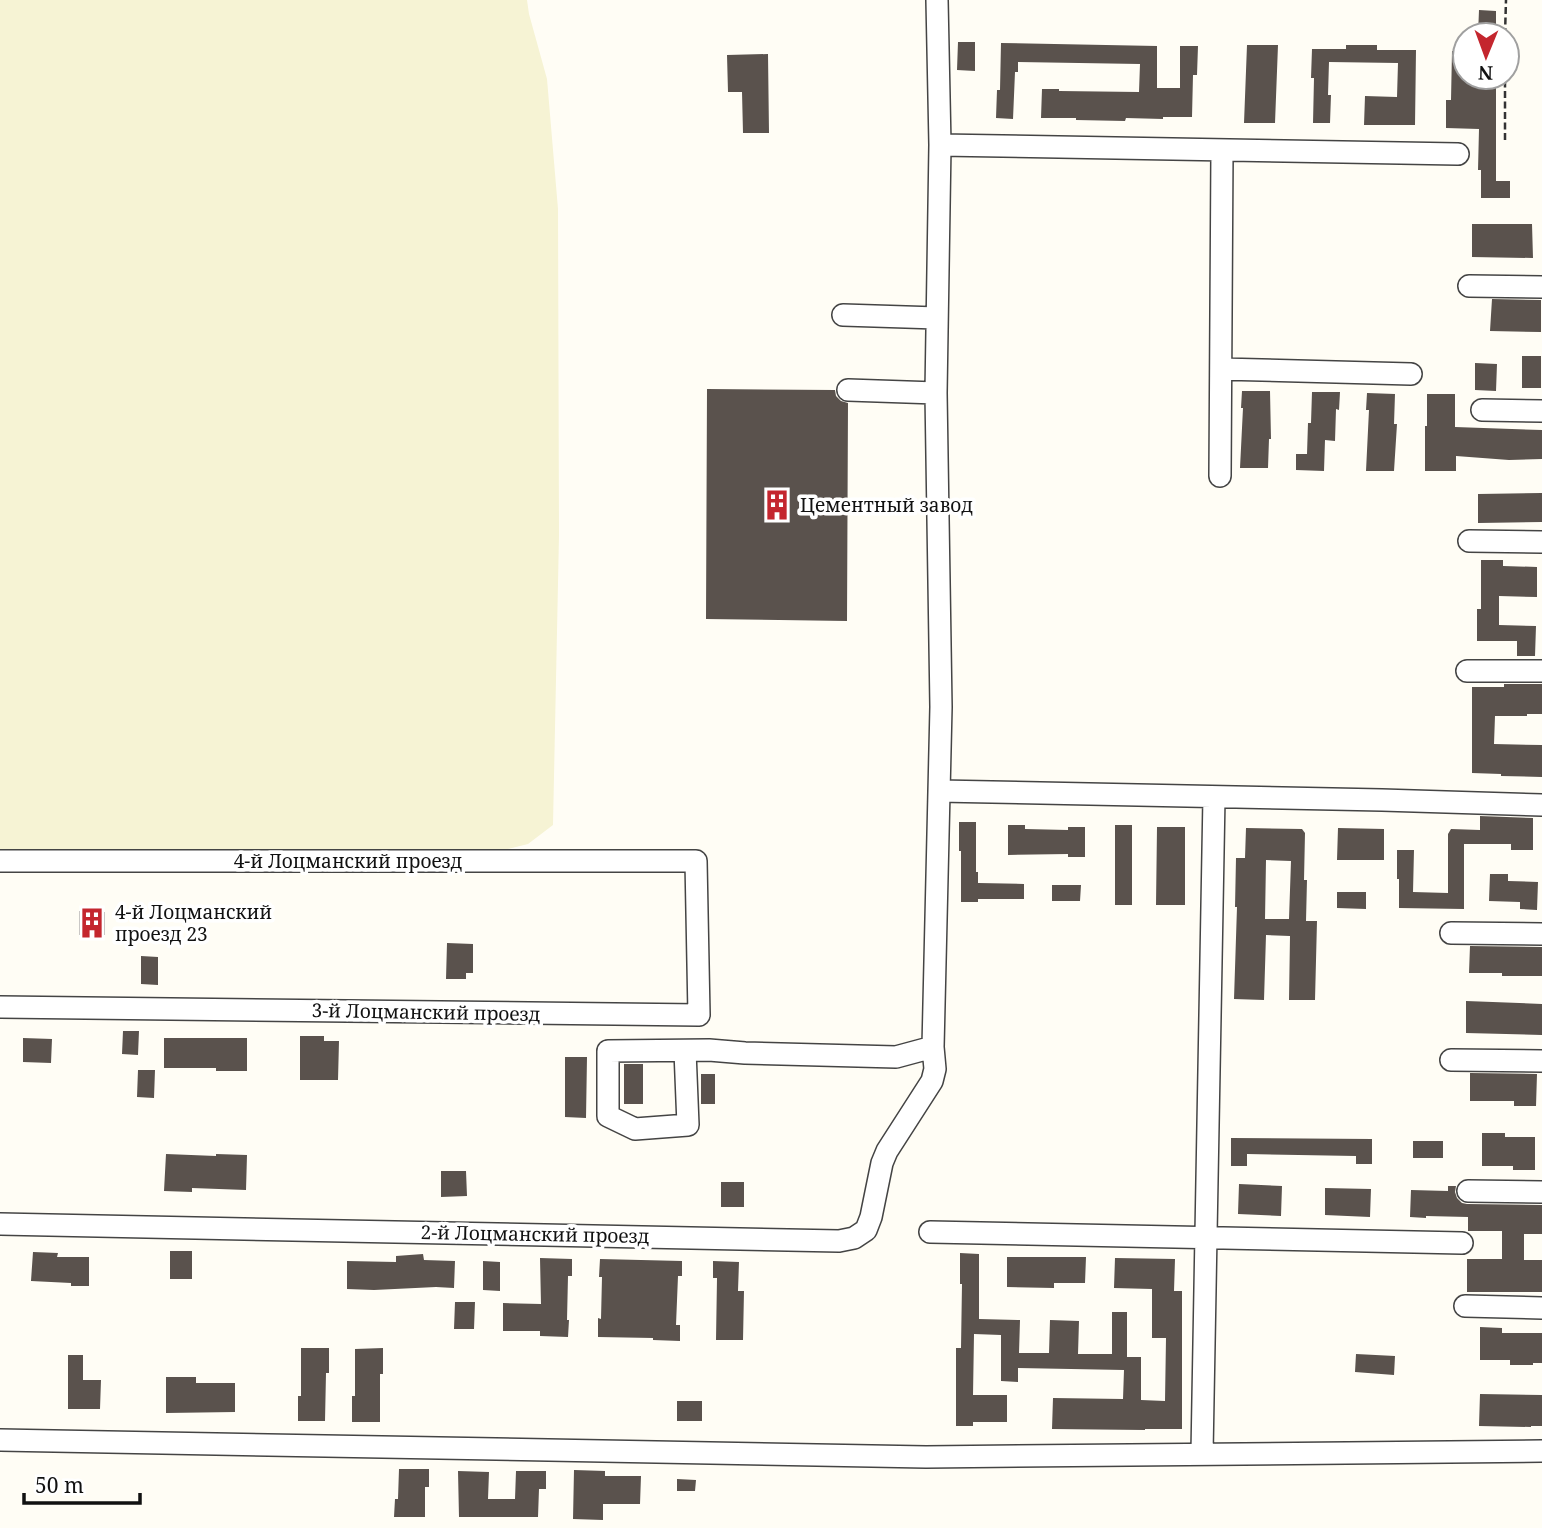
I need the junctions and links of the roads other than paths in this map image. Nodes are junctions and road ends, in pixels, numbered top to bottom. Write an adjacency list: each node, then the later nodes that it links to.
1 (937, 0): 2 (street, 2-й Лоцманский проезд)
2 (940, 145): 3 (street); 8 (street, 2-й Лоцманский проезд)
3 (1222, 150): 4 (street); 9 (street)
4 (1458, 154)
5 (1469, 286): 6 (street)
6 (1542, 287)
7 (843, 315): 8 (street)
8 (937, 318): 12 (street, 2-й Лоцманский проезд)
9 (1221, 369): 10 (street); 15 (street)
10 (1411, 374)
11 (848, 390): 12 (street)
12 (936, 393): 20 (street, 2-й Лоцманский проезд)
13 (1482, 411): 14 (street)
14 (1542, 411)
15 (1220, 476)
16 (1469, 541): 17 (street)
17 (1542, 542)
18 (1467, 671): 19 (street)
19 (1542, 671)
20 (939, 791): 21 (street); 28 (street, 2-й Лоцманский проезд)
21 (1214, 797): 22 (street); 36 (street)
22 (1542, 805)
23 (0, 861): 24 (street, 4-й Лоцманский проезд)
24 (696, 861): 27 (street, 3-й Лоцманский проезд)
25 (1451, 933): 26 (street)
26 (1542, 934)
27 (0, 1007)
28 (933, 1047): 29 (street); 34 (street, 2-й Лоцманский проезд)
29 (685, 1051): 29 (street)
30 (1451, 1060): 31 (street)
31 (1542, 1061)
32 (1468, 1191): 33 (street)
33 (1542, 1192)
34 (0, 1224)
35 (930, 1232): 36 (street)
36 (1206, 1238): 37 (street); 42 (street)
37 (1462, 1243)
38 (1465, 1306): 39 (street)
39 (1542, 1308)
40 (0, 1440): 42 (street)
41 (1542, 1451): 42 (street)
42 (1202, 1453)

